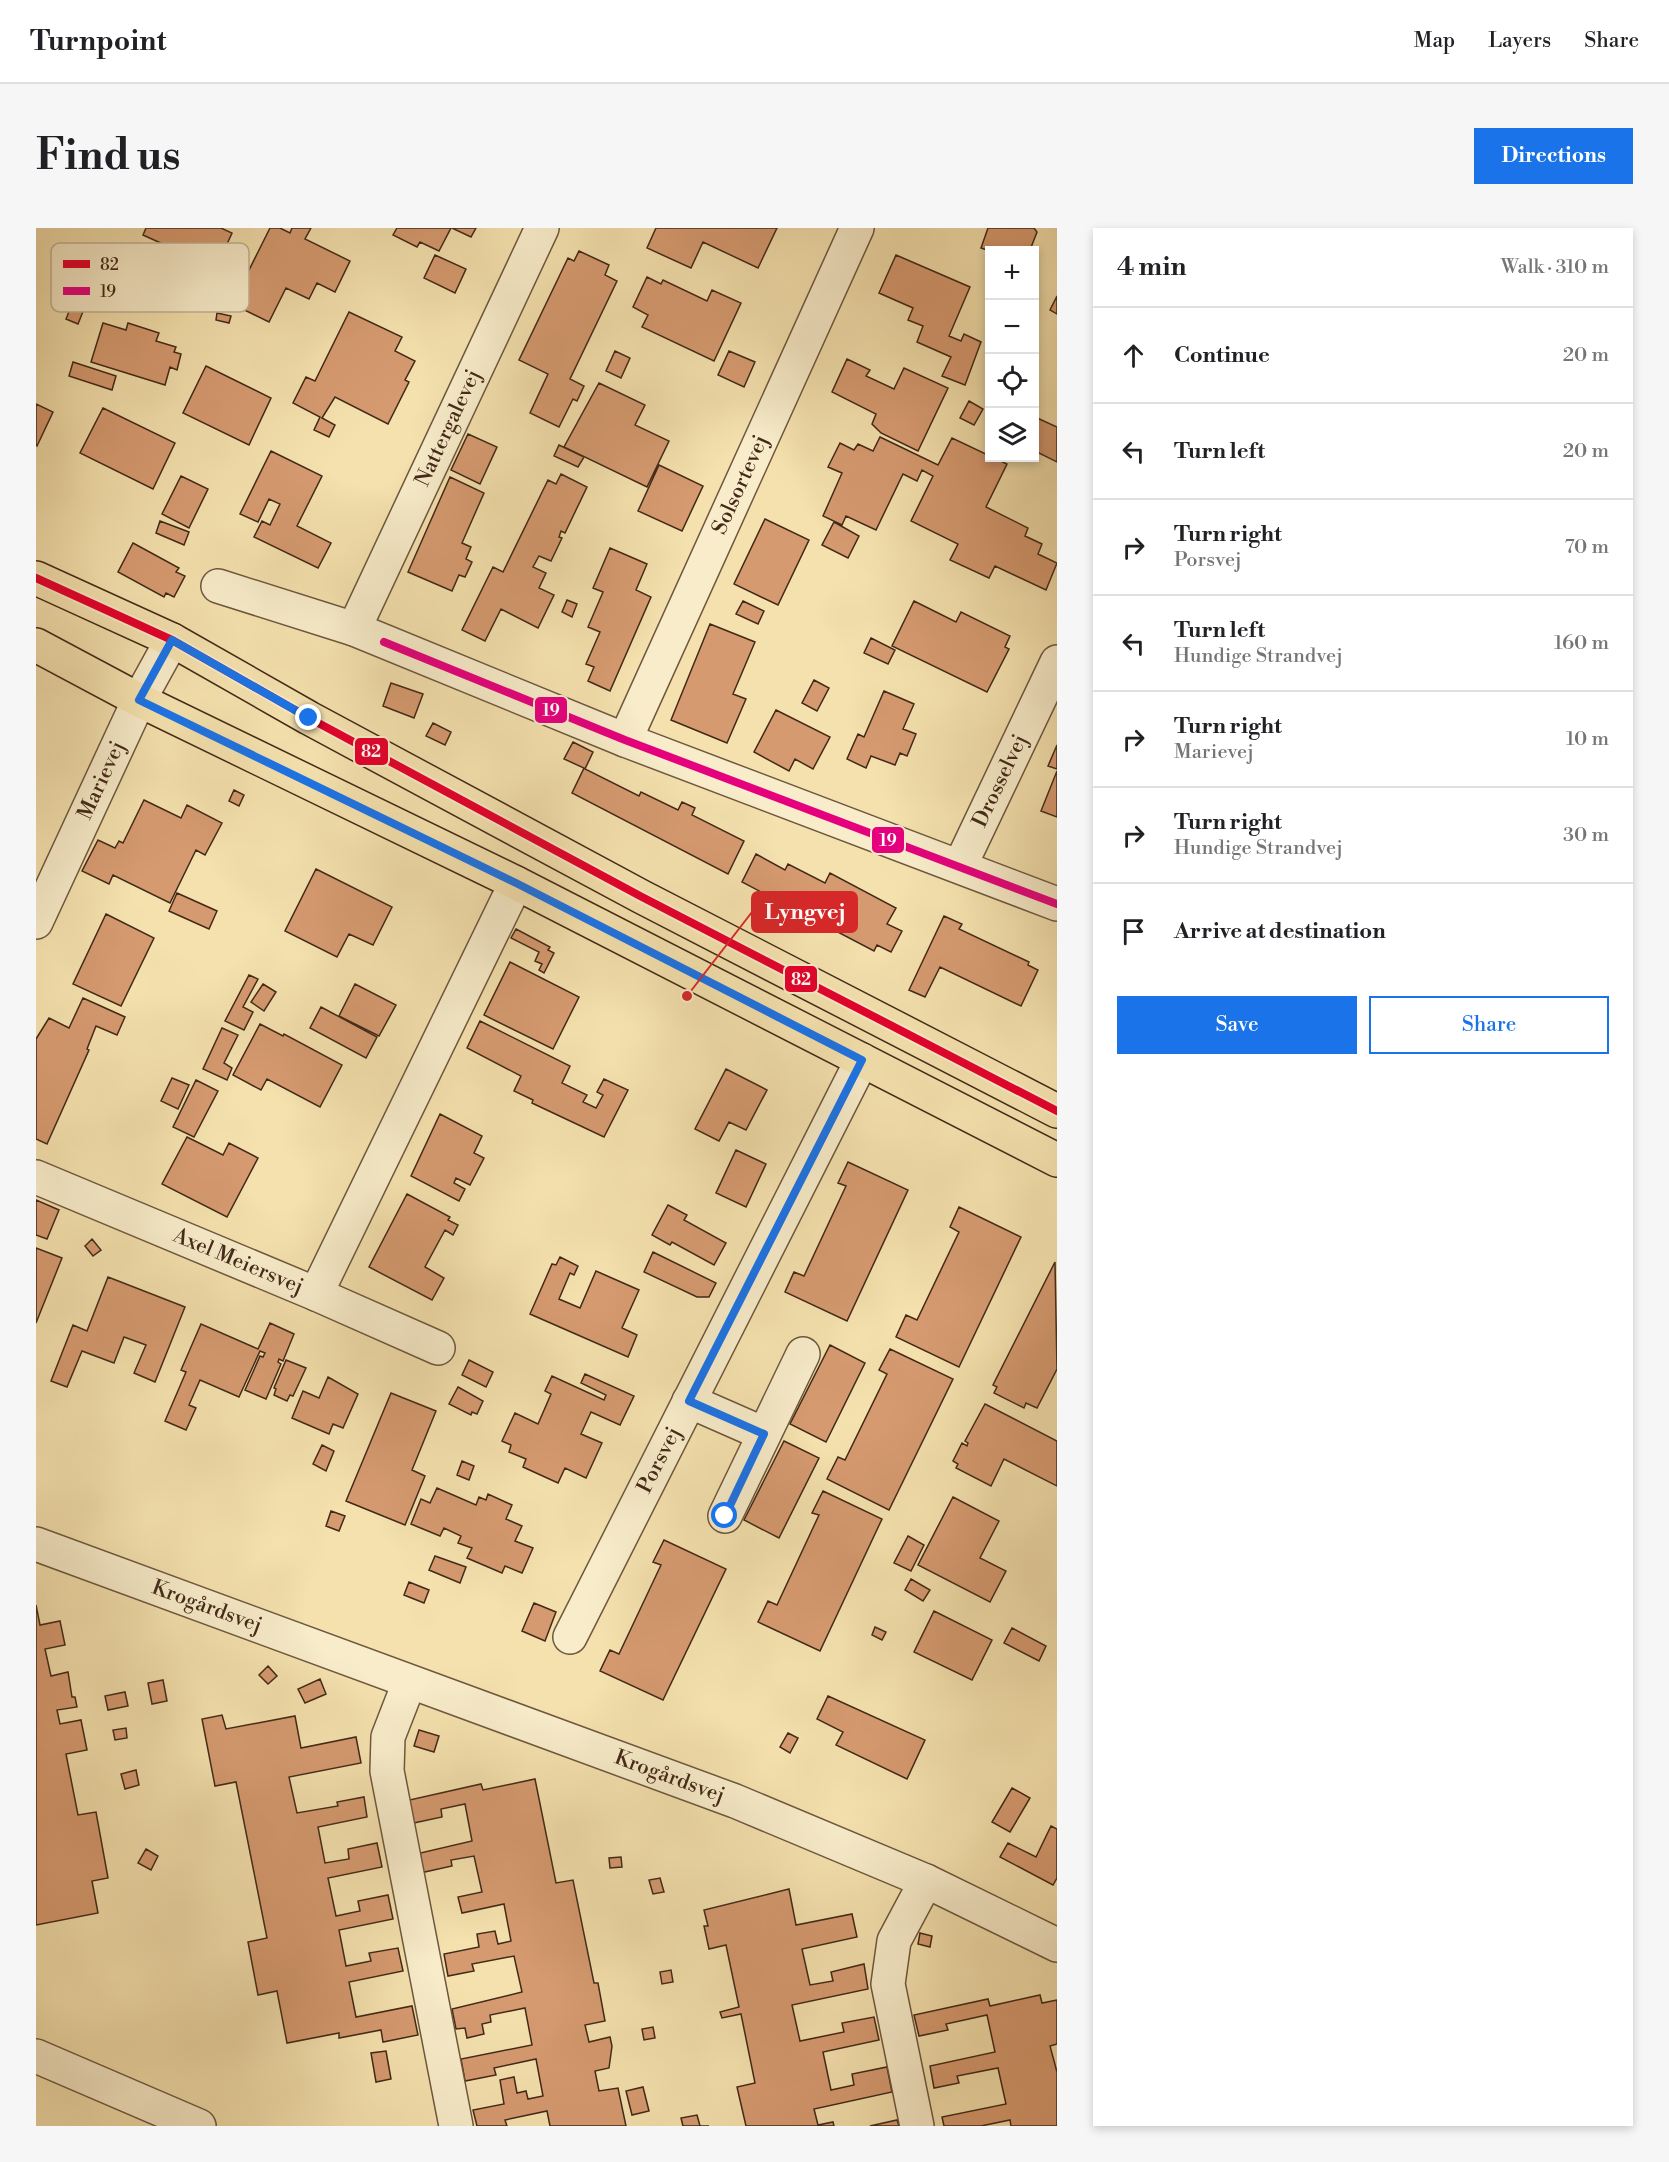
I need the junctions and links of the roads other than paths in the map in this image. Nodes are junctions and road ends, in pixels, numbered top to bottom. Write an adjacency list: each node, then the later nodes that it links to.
1 (542, 228): 5 (street, Nattergalevej)
2 (857, 228): 10 (street, Solsortevej)
3 (36, 578): 6 (main road)
4 (218, 586): 5 (street)
5 (354, 629): 10 (street)
6 (172, 640): 9 (street, Marievej); 16 (main road)
7 (36, 645): 9 (main road)
8 (1057, 662): 11 (street, Drosselvej)
9 (139, 700): 12 (main road); 14 (street, Marievej)
10 (625, 741): 11 (street)
11 (960, 866): 13 (street)
12 (516, 883): 15 (main road); 19 (street)
13 (1057, 904)
14 (36, 922)
15 (862, 1060): 17 (main road); 22 (street, Porsvej)
16 (1057, 1111)
17 (1057, 1160)
18 (36, 1177): 19 (street, Axel Meiersvej)
19 (316, 1294): 20 (street, Axel Meiersvej)
20 (438, 1348)
21 (803, 1354): 23 (street)
22 (689, 1401): 23 (street); 26 (street, Porsvej)
23 (764, 1434): 24 (street)
24 (725, 1516)
25 (36, 1544): 27 (street, Krogårdsvej)
26 (570, 1637)
27 (409, 1683): 28 (street, Krogårdsvej); 32 (street)
28 (926, 1881): 29 (street, Krogårdsvej); 33 (street)
29 (1057, 1945)
30 (36, 2056): 31 (street)
31 (186, 2124)
32 (456, 2126)
33 (917, 2126)

